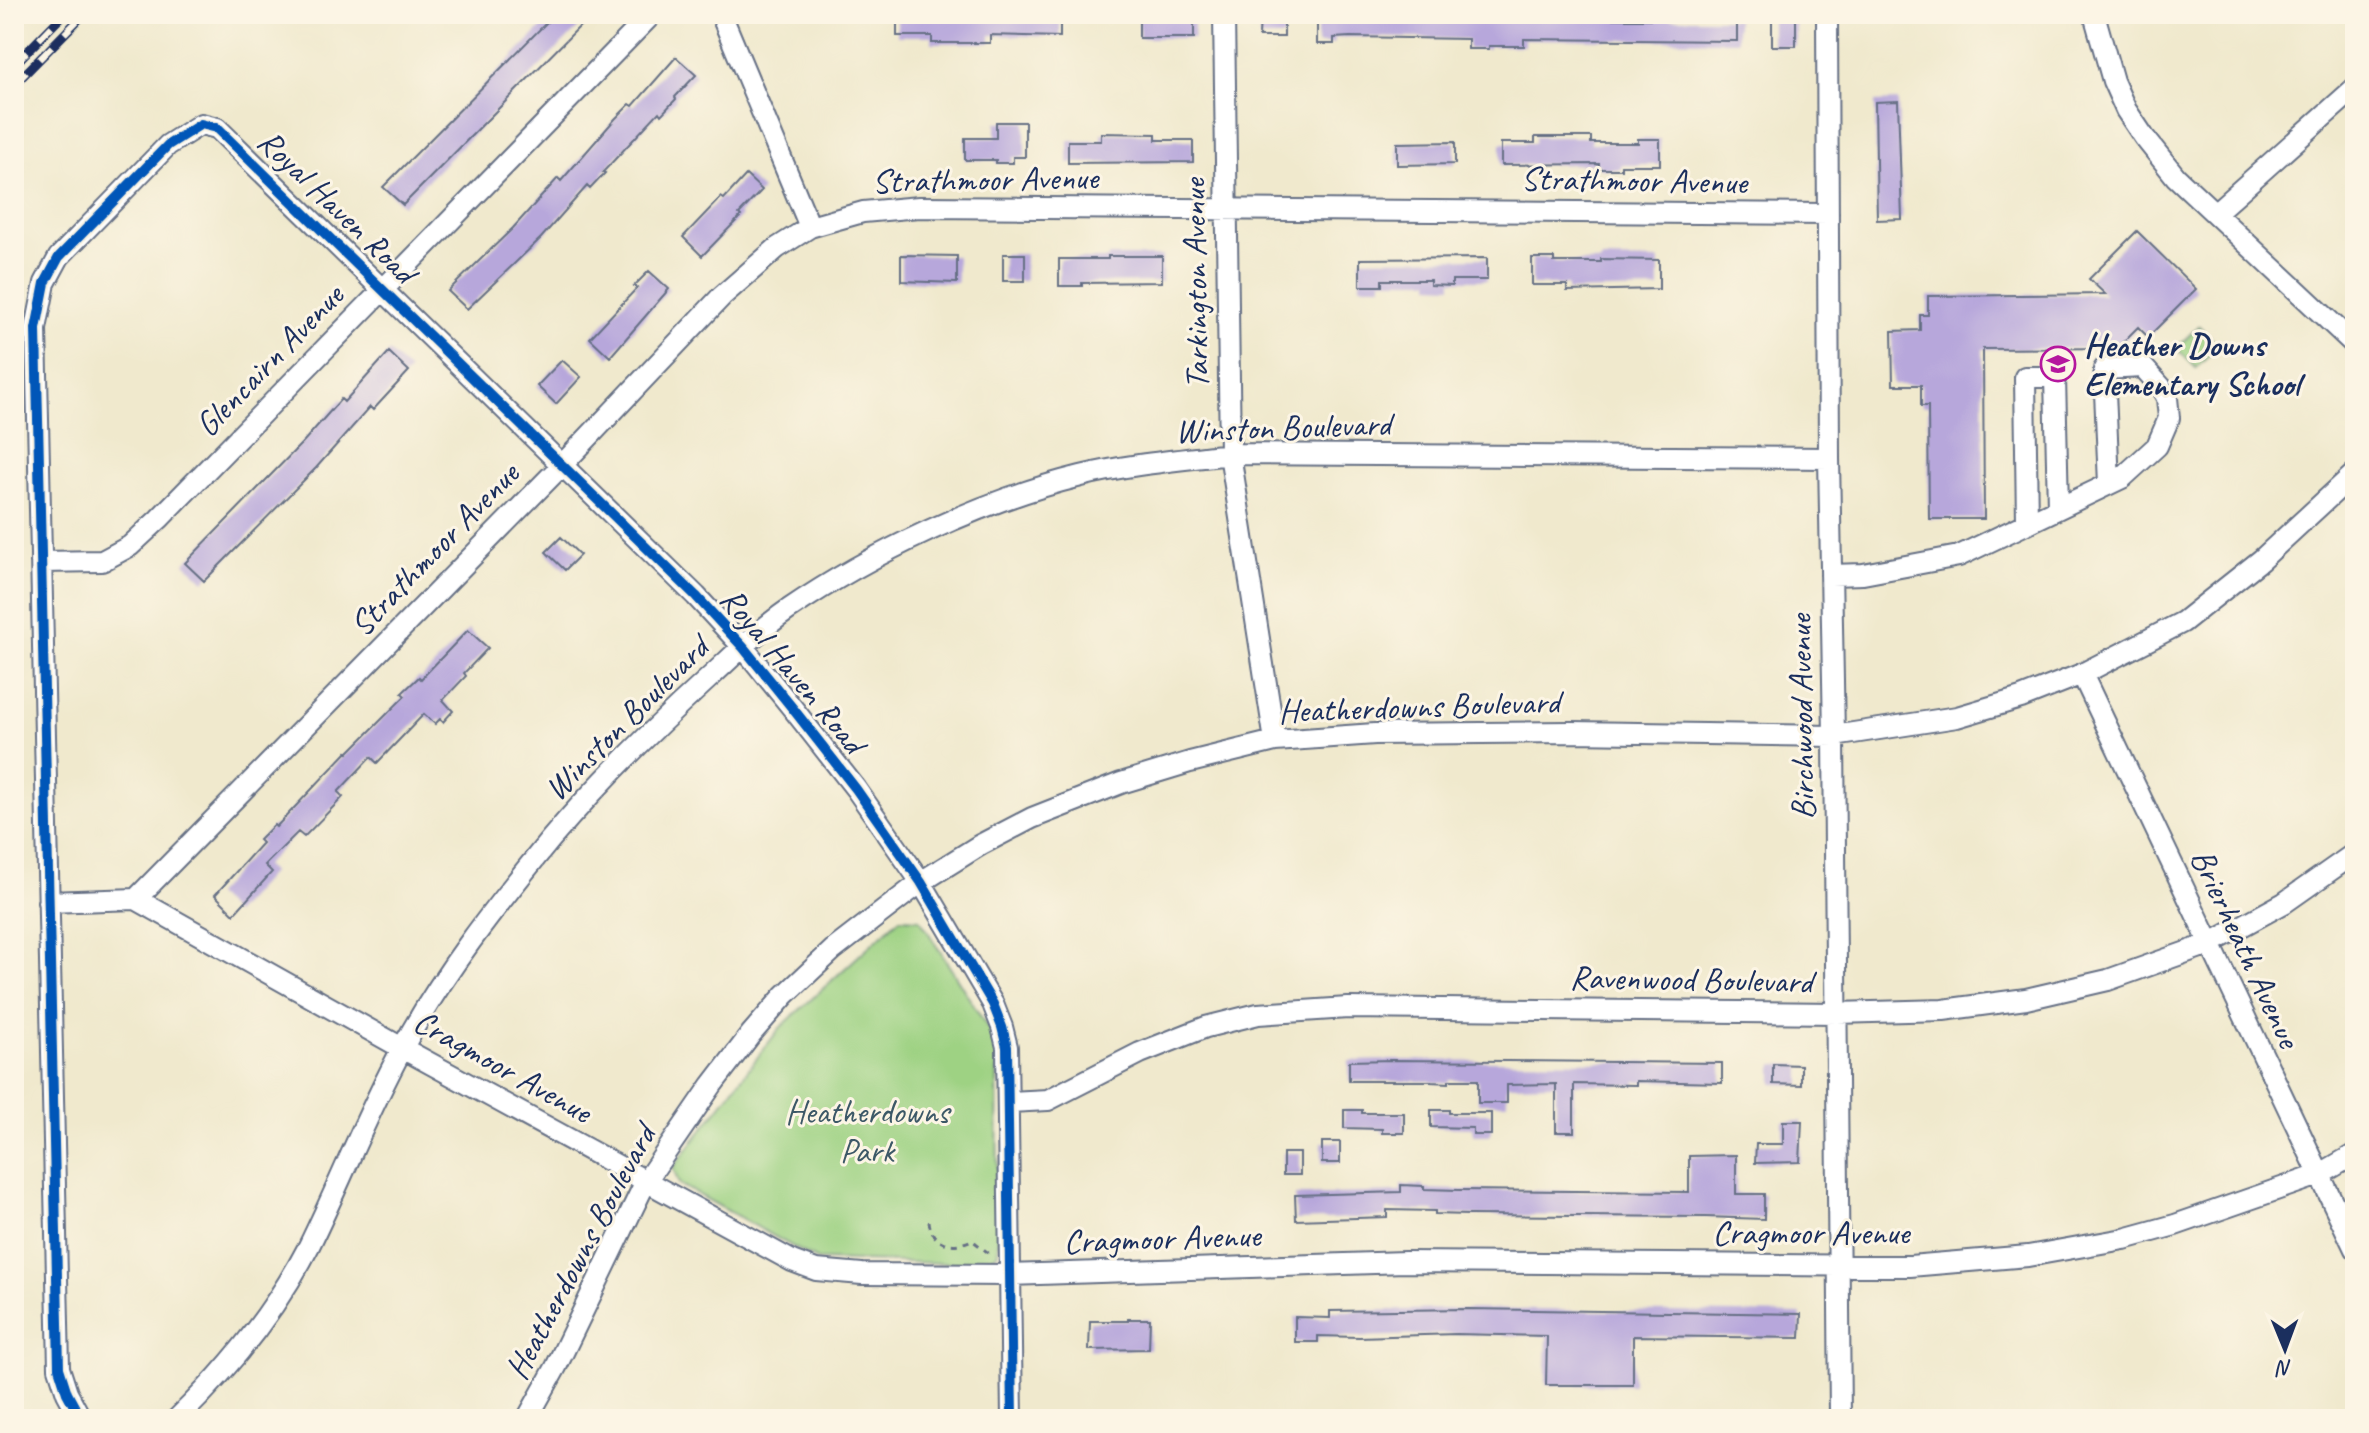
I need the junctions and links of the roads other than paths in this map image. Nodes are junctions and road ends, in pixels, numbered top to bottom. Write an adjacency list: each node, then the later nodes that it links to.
1 (652, 14): 11 (street, Glencairn Avenue)
2 (721, 14): 10 (street)
3 (1224, 14): 7 (street, Tarkington Avenue)
4 (1827, 14): 9 (street, Birchwood Avenue)
5 (2094, 14): 8 (street)
6 (2355, 88): 8 (street)
7 (1226, 208): 9 (street, Strathmoor Avenue); 10 (street, Strathmoor Avenue); 13 (street, Tarkington Avenue)
8 (2216, 212): 12 (street)
9 (1828, 214): 14 (street, Birchwood Avenue)
10 (810, 227): 15 (street, Strathmoor Avenue)
11 (383, 290): 15 (street, Royal Haven Road); 20 (street, Glencairn Avenue); 20 (street, Royal Haven Road)
12 (2355, 345)
13 (1230, 454): 14 (street, Winston Boulevard); 22 (street, Winston Boulevard); 25 (street, Tarkington Avenue)
14 (1829, 458): 21 (street, Birchwood Avenue)
15 (562, 465): 22 (street, Royal Haven Road); 28 (street, Strathmoor Avenue)
16 (2355, 473): 23 (street, Heatherdowns Boulevard)
17 (2109, 484): 17 (street); 18 (street)
18 (2058, 508): 19 (street); 19 (street)
19 (2027, 523): 21 (street)
20 (41, 562): 29 (street)
21 (1831, 575): 24 (street, Birchwood Avenue)
22 (743, 647): 27 (street, Royal Haven Road); 32 (street, Winston Boulevard)
23 (2082, 674): 24 (street, Heatherdowns Boulevard); 30 (street, Brierheath Avenue)
24 (1834, 736): 25 (street, Heatherdowns Boulevard); 31 (street, Birchwood Avenue)
25 (1275, 741): 27 (street, Heatherdowns Boulevard)
26 (2355, 853): 30 (street, Ravenwood Boulevard)
27 (921, 882): 33 (street, Royal Haven Road); 36 (street, Heatherdowns Boulevard)
28 (136, 899): 29 (street); 32 (street, Cragmoor Avenue)
29 (48, 902): 40 (street)
30 (2209, 944): 31 (street, Ravenwood Boulevard); 35 (street, Brierheath Avenue)
31 (1837, 1013): 33 (street, Ravenwood Boulevard); 38 (street, Birchwood Avenue)
32 (402, 1048): 36 (street, Cragmoor Avenue); 41 (street, Winston Boulevard)
33 (1010, 1102): 39 (street, Royal Haven Road)
34 (2355, 1154): 35 (street, Cragmoor Avenue)
35 (2319, 1175): 37 (street, Brierheath Avenue); 38 (street, Cragmoor Avenue)
36 (646, 1181): 39 (street, Cragmoor Avenue); 42 (street, Heatherdowns Boulevard)
37 (2355, 1249)
38 (1838, 1264): 39 (street, Cragmoor Avenue); 44 (street, Birchwood Avenue)
39 (1009, 1275): 43 (street, Royal Haven Road)
40 (81, 1419)
41 (177, 1419)
42 (527, 1419)
43 (1012, 1419)
44 (1840, 1419)

